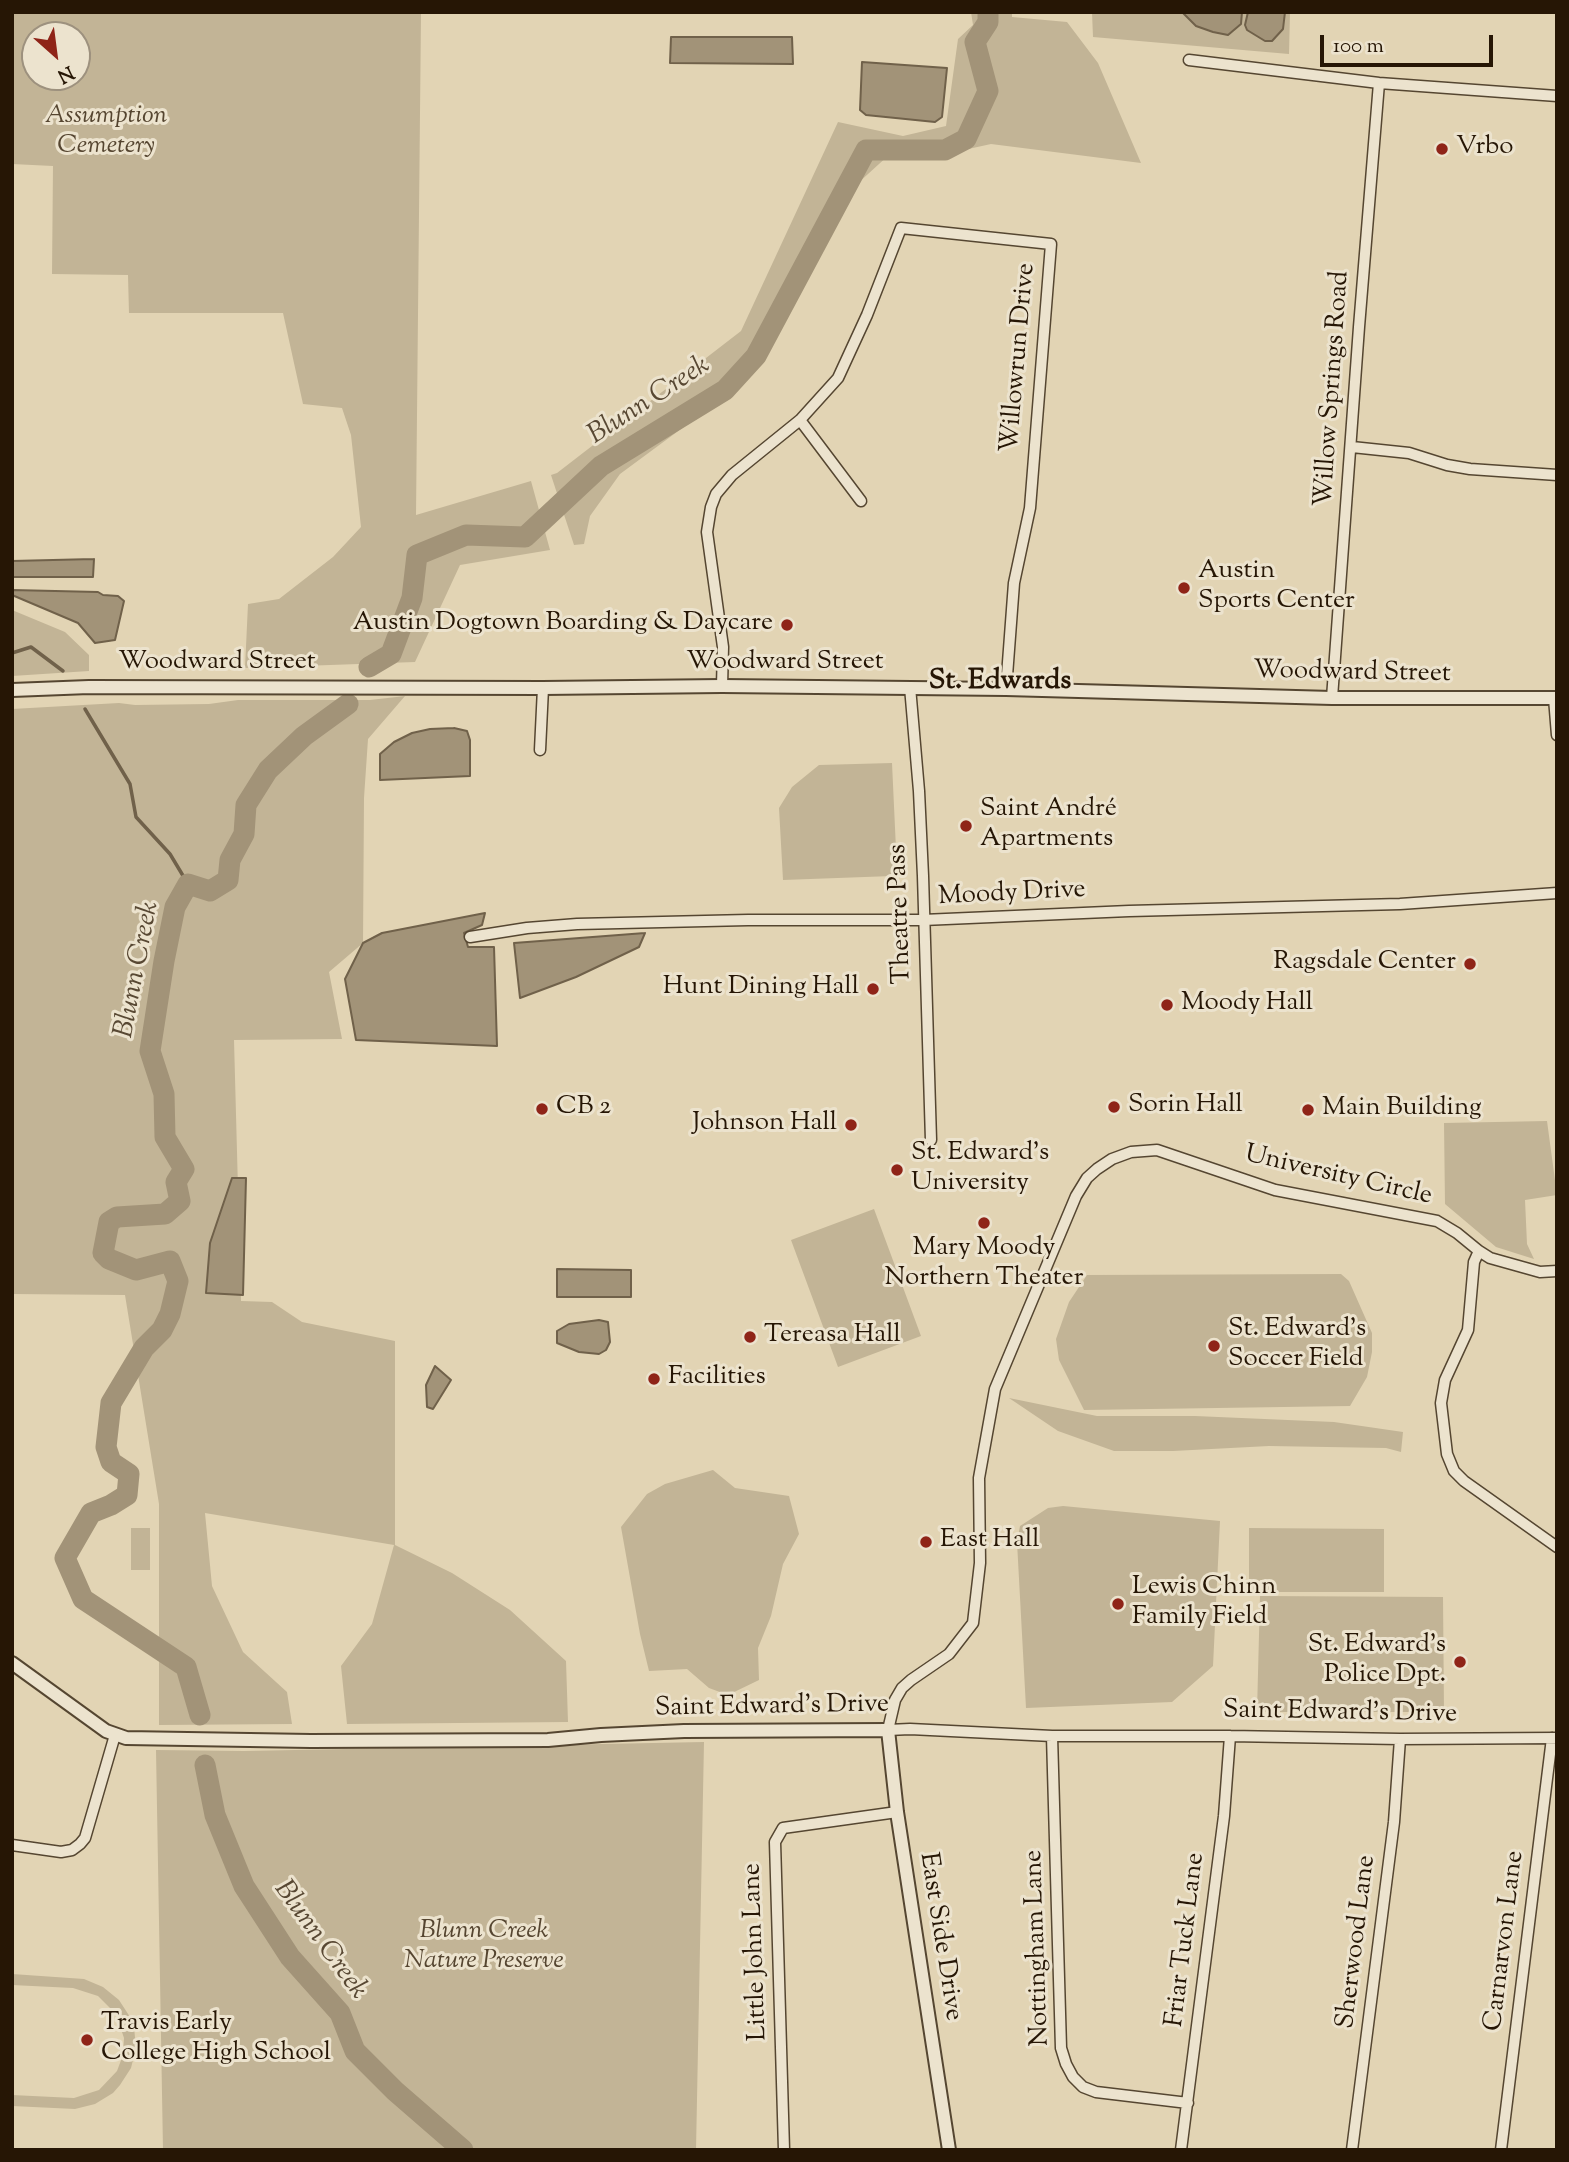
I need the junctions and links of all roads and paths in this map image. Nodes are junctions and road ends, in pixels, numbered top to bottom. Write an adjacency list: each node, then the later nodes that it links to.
1 (1189, 60): 2 (street)
2 (1379, 83): 3 (street); 5 (street, Willow Springs Road)
3 (1557, 96)
4 (800, 420): 7 (street); 8 (street, Willowrun Drive); 11 (street, Willowrun Drive)
5 (1352, 447): 6 (street); 13 (street, Willow Springs Road)
6 (1557, 475)
7 (861, 501)
8 (722, 686): 9 (street, Woodward Street); 10 (street, Woodward Street)
9 (543, 688): 12 (street, Woodward Street); 16 (street)
10 (910, 688): 11 (street, Woodward Street); 18 (street, Theatre Pass)
11 (1006, 689): 13 (street, Woodward Street)
12 (12, 691)
13 (1332, 698): 14 (street, Woodward Street)
14 (1556, 698): 15 (street)
15 (1557, 735)
16 (540, 750)
17 (1557, 893): 18 (street, Moody Drive)
18 (923, 920): 19 (street, Moody Drive); 20 (street, Theatre Pass)
19 (470, 937)
20 (931, 1140)
21 (1479, 1251): 22 (street, University Circle); 23 (street); 25 (street, University Circle)
22 (1557, 1271)
23 (1557, 1547)
24 (12, 1663): 26 (street, Saint Edward's Drive)
25 (888, 1730): 26 (street, Saint Edward's Drive); 27 (street, Saint Edward's Drive); 31 (street, East Side Drive)
26 (116, 1735): 32 (street)
27 (1052, 1736): 28 (street, Saint Edward's Drive); 33 (street, Nottingham Lane)
28 (1230, 1736): 30 (street, Saint Edward's Drive); 33 (street, Friar Tuck Lane)
29 (1554, 1738): 30 (street, Saint Edward's Drive); 38 (street, Carnarvon Lane)
30 (1400, 1739): 37 (street, Sherwood Lane)
31 (897, 1812): 34 (street, Little John Lane); 35 (street, East Side Drive)
32 (12, 1844)
33 (1188, 2103): 36 (street, Friar Tuck Lane)
34 (784, 2150)
35 (949, 2150)
36 (1181, 2150)
37 (1352, 2150)
38 (1501, 2150)

